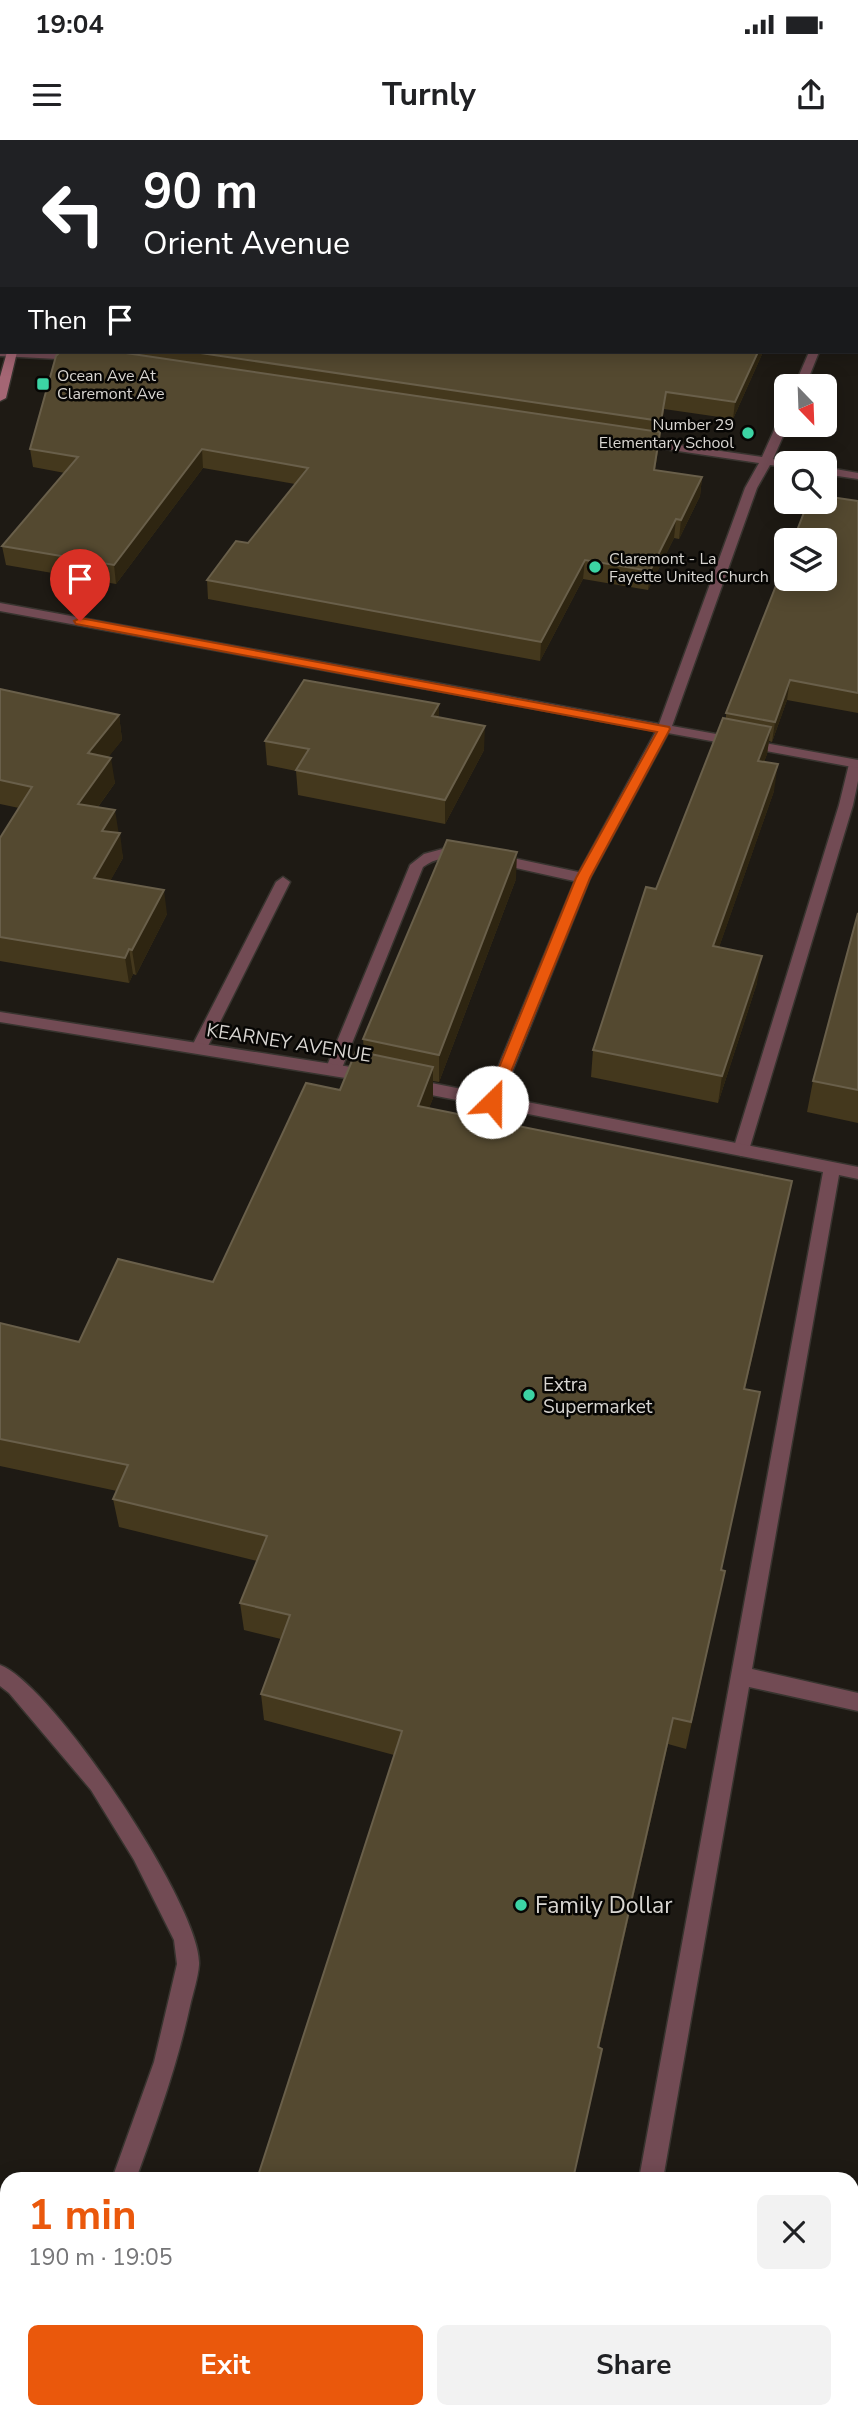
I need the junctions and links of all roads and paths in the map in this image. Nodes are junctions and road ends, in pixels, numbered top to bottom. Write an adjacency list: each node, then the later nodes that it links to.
1 (8, 354): 6 (street)
2 (22, 354): 4 (street)
3 (813, 354): 5 (street)
4 (94, 359)
5 (805, 374)
6 (0, 398)
7 (776, 438): 9 (street)
8 (626, 440): 9 (street)
9 (766, 461): 10 (street); 14 (street)
10 (774, 462)
11 (837, 472): 12 (street)
12 (858, 476)
13 (0, 607): 14 (street)
14 (664, 729): 15 (street); 16 (street)
15 (856, 763): 22 (street)
16 (583, 878): 20 (street); 21 (street)
17 (283, 882): 19 (street)
18 (0, 1017): 19 (street, KEARNEY AVENUE)
19 (200, 1048): 20 (street, KEARNEY AVENUE)
20 (334, 1068): 21 (street, KEARNEY AVENUE)
21 (492, 1102): 22 (street, KEARNEY AVENUE)
22 (741, 1150): 23 (street, KEARNEY AVENUE)
23 (832, 1167): 24 (street, KEARNEY AVENUE); 26 (street)
24 (858, 1172)
25 (0, 1674): 28 (street)
26 (742, 1676): 27 (street); 29 (street)
27 (858, 1702)
28 (127, 2172)
29 (652, 2172)

